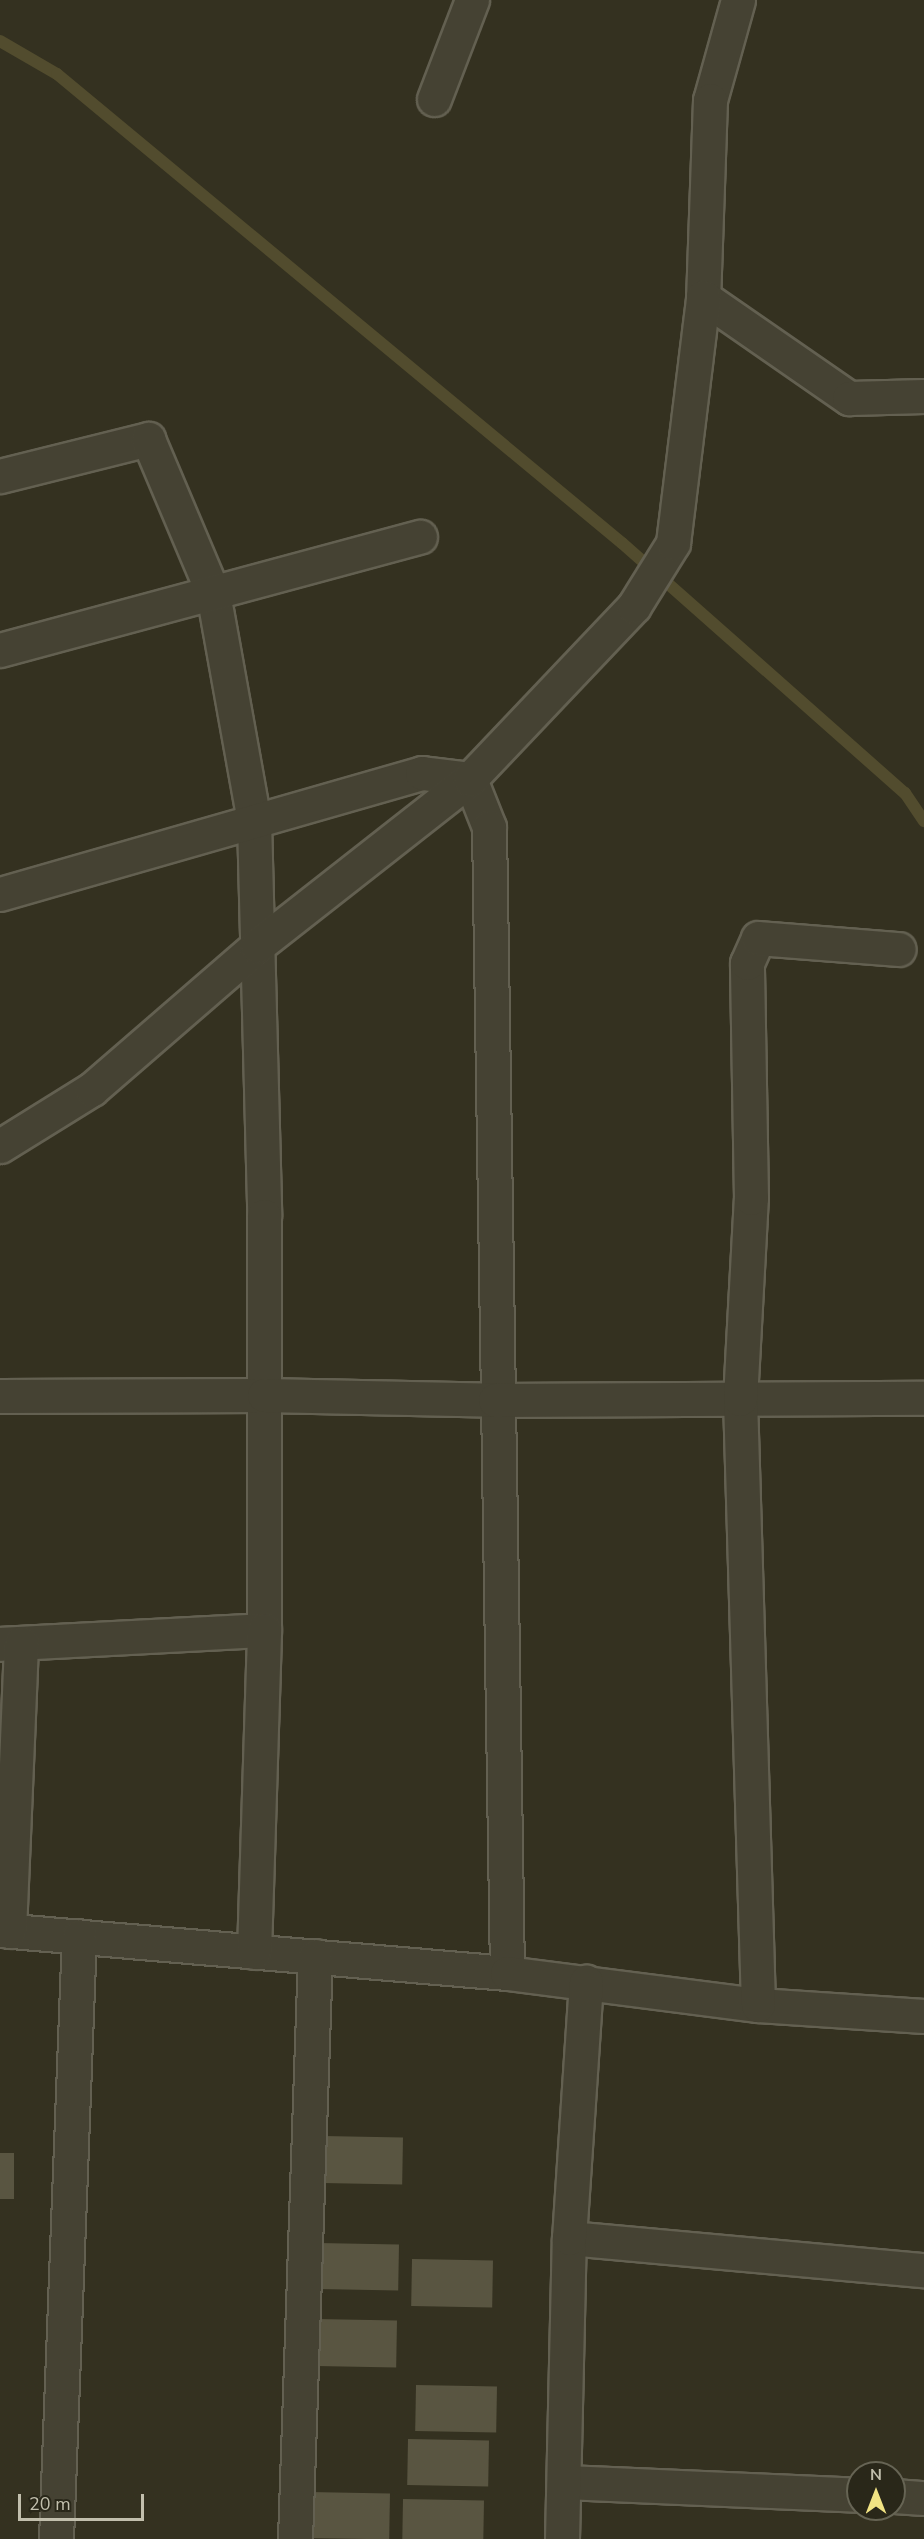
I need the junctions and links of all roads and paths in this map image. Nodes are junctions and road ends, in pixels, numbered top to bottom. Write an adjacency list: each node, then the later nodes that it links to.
1 (472, 0): 3 (street)
2 (738, 0): 4 (street)
3 (434, 99)
4 (703, 297): 5 (street); 10 (street)
5 (924, 396)
6 (0, 476): 8 (street)
7 (420, 537): 8 (street)
8 (213, 592): 9 (street); 11 (street)
9 (0, 650)
10 (470, 779): 11 (street); 13 (street); 20 (street)
11 (254, 821): 12 (street); 13 (street)
12 (0, 894)
13 (257, 946): 15 (street); 16 (street)
14 (899, 949): 19 (street)
15 (0, 1146)
16 (264, 1395): 17 (street); 20 (street); 21 (street)
17 (0, 1396)
18 (924, 1398): 19 (street)
19 (740, 1399): 20 (street); 29 (street)
20 (495, 1400): 27 (street)
21 (264, 1630): 22 (street); 25 (street)
22 (11, 1644): 23 (street)
23 (5, 1930): 24 (street)
24 (79, 1936): 25 (street); 37 (street)
25 (254, 1952): 26 (street)
26 (315, 1956): 27 (street); 38 (street)
27 (507, 1972): 28 (street)
28 (586, 1982): 29 (street); 31 (street)
29 (758, 2005): 30 (street)
30 (924, 2016)
31 (569, 2238): 32 (street); 33 (street)
32 (924, 2270)
33 (565, 2482): 34 (street); 39 (street)
34 (846, 2494)
35 (906, 2497): 36 (street)
36 (924, 2498)
37 (56, 2539)
38 (295, 2539)
39 (562, 2539)

